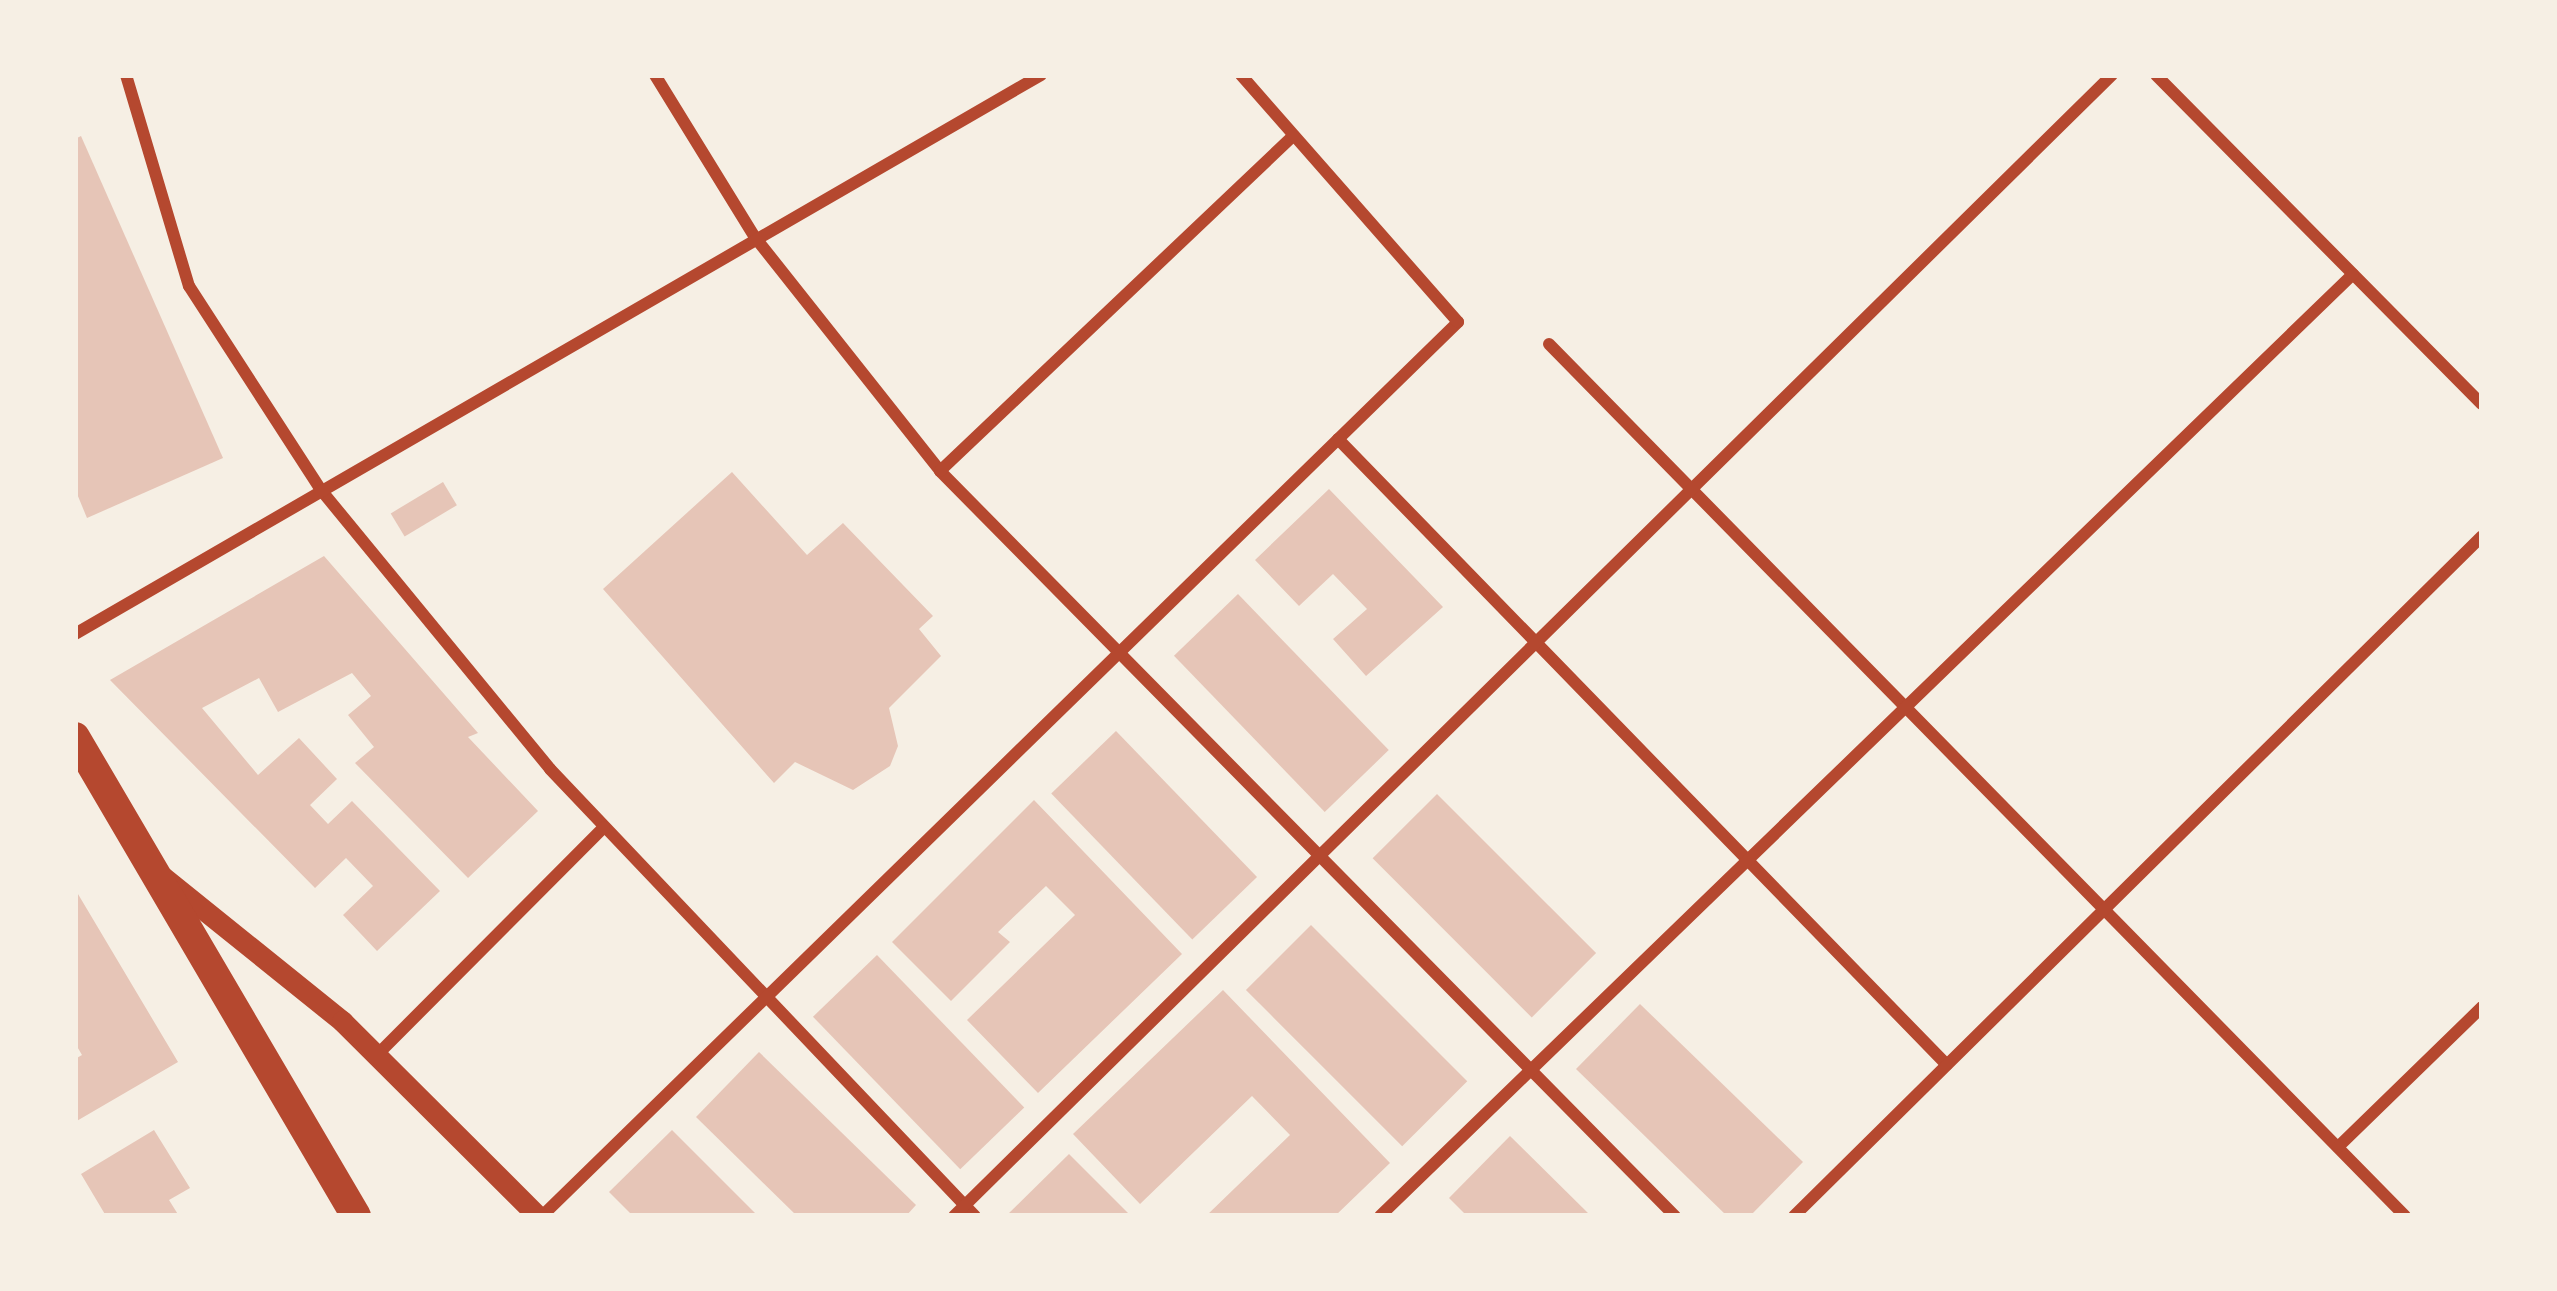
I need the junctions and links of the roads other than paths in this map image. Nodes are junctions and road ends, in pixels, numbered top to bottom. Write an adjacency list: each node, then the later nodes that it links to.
1 (125, 75): 15 (street)
2 (656, 75): 8 (street)
3 (1041, 75): 8 (street)
4 (1240, 75): 7 (street)
5 (2112, 75): 14 (street)
6 (2156, 75): 9 (street)
7 (1293, 136): 12 (street); 13 (street)
8 (754, 236): 13 (street); 15 (street)
9 (2354, 274): 11 (street); 20 (street)
10 (1549, 344): 14 (street)
11 (2482, 404)
12 (1338, 439): 18 (street); 19 (street)
13 (940, 471): 19 (street)
14 (1692, 489): 18 (street); 20 (street)
15 (321, 490): 17 (street); 22 (street)
16 (2482, 536): 26 (street)
17 (75, 634)
18 (1537, 643): 23 (street); 24 (street)
19 (1118, 656): 23 (street); 27 (street)
20 (1906, 708): 24 (street); 26 (street)
21 (75, 737): 25 (main road)
22 (604, 826): 27 (street); 29 (street)
23 (1318, 858): 31 (street); 33 (street)
24 (1748, 860): 30 (street); 31 (street)
25 (158, 873): 29 (street); 34 (main road)
26 (2105, 909): 30 (street); 32 (street)
27 (763, 998): 33 (street); 35 (street)
28 (2482, 1007): 32 (street)
29 (378, 1054): 35 (street)
30 (1947, 1064): 38 (street)
31 (1531, 1071): 36 (street); 37 (street)
32 (2338, 1147): 39 (street)
33 (964, 1212)
34 (356, 1216)
35 (540, 1216)
36 (1380, 1216)
37 (1675, 1216)
38 (1794, 1216)
39 (2405, 1216)

